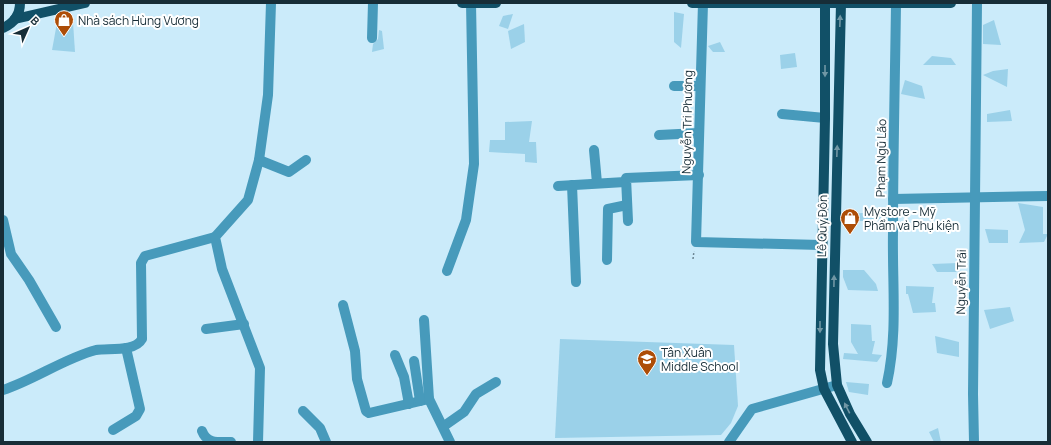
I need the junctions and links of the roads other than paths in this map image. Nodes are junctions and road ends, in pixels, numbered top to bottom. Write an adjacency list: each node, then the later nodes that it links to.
1 (20, 3): 15 (main road)
2 (85, 3): 15 (main road)
3 (271, 3): 25 (street)
4 (373, 3): 17 (street)
5 (462, 3): 6 (main road)
6 (471, 3): 7 (main road); 41 (street)
7 (496, 3)
8 (692, 3): 9 (main road)
9 (703, 3): 10 (main road); 19 (street, Nguyễn Tri Phương)
10 (825, 3): 11 (main road); 21 (main road, Lê Quý Đôn, one-way to 21)
11 (841, 3): 14 (main road); 53 (main road, Lê Quý Đôn, one-way to 11)
12 (951, 3): 14 (main road)
13 (977, 3): 32 (street, Nguyễn Trãi)
14 (896, 4): 34 (street, Phạm Ngũ Lão)
15 (15, 19): 16 (main road)
16 (3, 28)
17 (372, 38)
18 (674, 86): 19 (street)
19 (700, 86): 22 (street, Nguyễn Tri Phương)
20 (782, 114): 21 (street)
21 (825, 118): 39 (main road, Lê Quý Đôn)
22 (699, 133): 23 (street); 27 (street, Nguyễn Tri Phương)
23 (659, 135)
24 (594, 150): 29 (street)
25 (259, 160): 26 (street); 38 (street)
26 (306, 160)
27 (699, 175): 28 (street); 39 (street, Nguyễn Tri Phương)
28 (625, 182): 29 (street); 35 (street)
29 (597, 183): 30 (street)
30 (572, 185): 31 (street); 42 (street)
31 (558, 186)
32 (975, 196): 33 (street); 34 (street); 69 (street, Nguyễn Trãi)
33 (1048, 196)
34 (893, 199): 52 (street, Phạm Ngũ Lão)
35 (627, 205): 37 (street); 40 (street)
36 (3, 220): 46 (street)
37 (628, 221)
38 (215, 237): 45 (street); 48 (street)
39 (822, 245): 54 (main road, Lê Quý Đôn, one-way to 54)
40 (606, 260)
41 (447, 271)
42 (576, 282)
43 (343, 305): 57 (street)
44 (424, 320): 56 (street)
45 (244, 324): 47 (street); 64 (street)
46 (56, 327)
47 (206, 329)
48 (126, 348): 55 (street); 60 (street)
49 (395, 355): 57 (street)
50 (414, 361): 56 (street)
51 (496, 382): 59 (street)
52 (887, 383)
53 (837, 385): 54 (street); 68 (main road, Lê Quý Đôn, one-way to 53)
54 (824, 389): 62 (street); 67 (main road, Lê Quý Đôn)
55 (3, 390)
56 (424, 400): 57 (street); 59 (street)
57 (409, 404)
58 (303, 411): 65 (street)
59 (444, 426): 66 (street)
60 (113, 430)
61 (202, 431): 63 (street)
62 (732, 440)
63 (231, 442)
64 (258, 442)
65 (326, 442)
66 (450, 442)
67 (852, 442)
68 (867, 442)
69 (974, 442)

